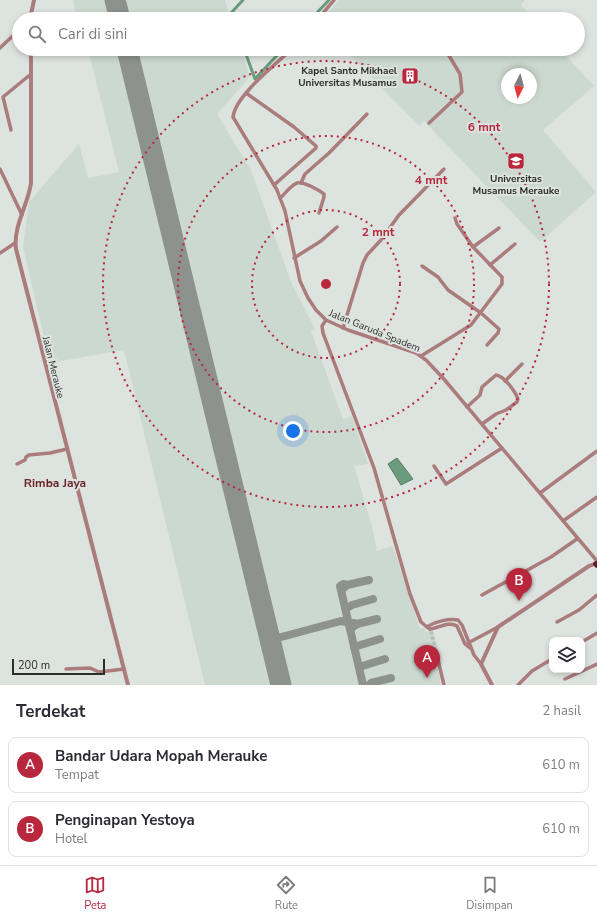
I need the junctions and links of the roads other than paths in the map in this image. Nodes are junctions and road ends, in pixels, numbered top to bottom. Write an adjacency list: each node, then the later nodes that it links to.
1 (34, 0): 3 (street)
2 (334, 0): 4 (street)
3 (31, 12)
4 (324, 12)
5 (12, 37): 6 (street)
6 (0, 48)
7 (31, 56): 10 (street, Jalan Merauke)
8 (285, 56): 12 (street, Jalan Garuda Spadem)
9 (449, 56): 15 (street)
10 (31, 74): 13 (street); 23 (street, Jalan Merauke)
11 (0, 92): 13 (street)
12 (246, 93): 20 (street, Jalan Garuda Spadem); 20 (street)
13 (3, 97): 16 (street)
14 (367, 114): 19 (street)
15 (429, 123)
16 (11, 130)
17 (0, 169): 23 (street)
18 (444, 169): 36 (street)
19 (301, 183): 21 (street); 22 (street)
20 (274, 185): 21 (street, Jalan Garuda Spadem)
21 (280, 198): 31 (street, Jalan Garuda Spadem)
22 (319, 213)
23 (22, 215): 27 (street, Jalan Merauke)
24 (455, 218): 29 (street)
25 (337, 227): 31 (street)
26 (499, 228): 29 (street)
27 (15, 243): 30 (street); 44 (street, Jalan Merauke)
28 (515, 244): 32 (street)
29 (473, 247): 32 (street)
30 (0, 253)
31 (294, 258): 35 (street, Jalan Garuda Spadem)
32 (490, 265): 34 (street)
33 (422, 266): 34 (street)
34 (481, 313): 37 (street); 38 (street)
35 (326, 320): 36 (street, Jalan Garuda Spadem); 59 (street)
36 (343, 328): 38 (street, Jalan Garuda Spadem)
37 (487, 345)
38 (421, 356): 41 (street, Jalan Garuda Spadem)
39 (522, 364): 40 (street)
40 (505, 381): 41 (street); 42 (street)
41 (467, 406): 42 (street, Jalan Garuda Spadem)
42 (482, 424): 43 (street, Jalan Garuda Spadem)
43 (502, 448): 47 (street); 48 (street, Jalan Garuda Spadem)
44 (67, 449): 46 (street); 65 (street, Jalan Merauke)
45 (597, 451): 48 (street)
46 (17, 464)
47 (434, 466)
48 (540, 492): 50 (street, Jalan Garuda Spadem)
49 (597, 497): 50 (street)
50 (563, 521): 51 (street, Jalan Garuda Spadem)
51 (577, 539): 52 (street, Jalan Garuda Spadem); 53 (street)
52 (596, 562): 56 (street)
53 (482, 595)
54 (597, 595): 55 (street)
55 (557, 622)
56 (498, 627): 59 (street); 62 (street)
57 (597, 632): 58 (street)
58 (585, 640)
59 (467, 643): 62 (street)
60 (438, 660): 68 (street)
61 (549, 661): 70 (street)
62 (481, 664): 69 (street)
63 (597, 664): 66 (street)
64 (66, 669): 65 (street)
65 (124, 669): 67 (street, Jalan Merauke)
66 (565, 679)
67 (128, 685)
68 (444, 685)
69 (492, 685)
70 (518, 685)

